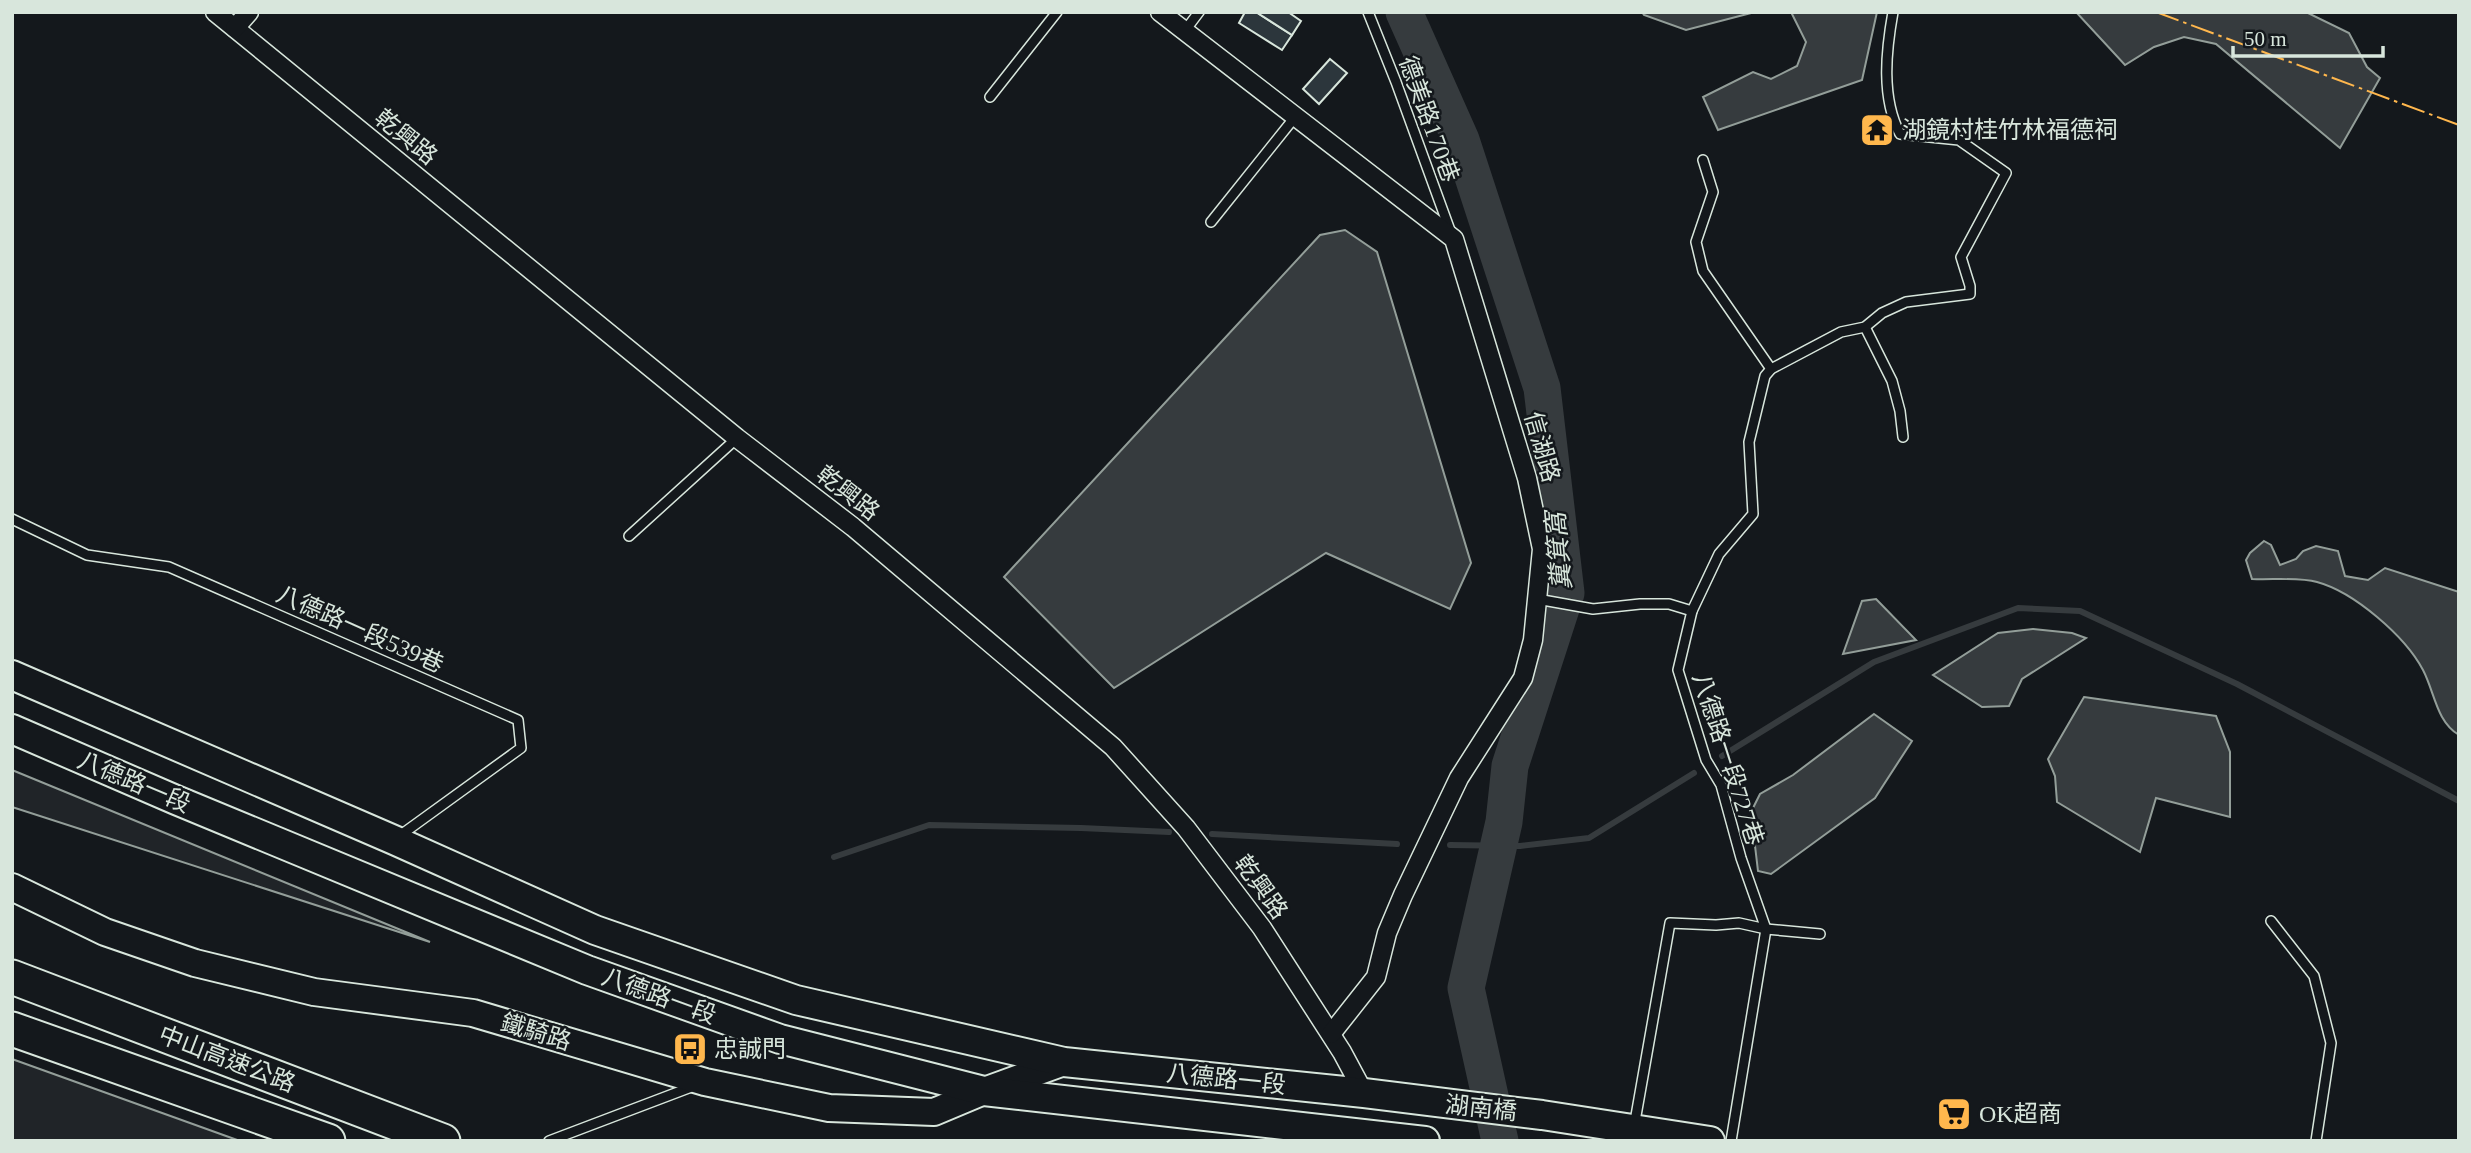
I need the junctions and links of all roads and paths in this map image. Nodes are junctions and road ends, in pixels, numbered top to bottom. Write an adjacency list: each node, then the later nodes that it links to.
1 (215, 12): 8 (street, 乾興路)
2 (249, 12): 8 (street)
3 (1057, 12): 10 (lane)
4 (1160, 12): 9 (street)
5 (1199, 12): 9 (lane)
6 (1368, 12): 14 (lane, 德美路170巷)
7 (1893, 12): 15 (lane)
8 (235, 28): 18 (street, 乾興路)
9 (1184, 32): 11 (street)
10 (990, 97)
11 (1295, 117): 13 (lane); 14 (street)
12 (1703, 160): 16 (lane)
13 (1211, 222)
14 (1454, 239): 21 (street, 信湖路)
15 (1865, 327): 16 (lane); 17 (lane)
16 (1771, 369): 22 (lane, 八德路一段727巷)
17 (1903, 437)
18 (737, 438): 20 (lane); 32 (street, 乾興路)
19 (12, 519): 25 (lane, 八德路一段539巷)
20 (629, 536)
21 (1546, 600): 22 (lane); 32 (street, 信湖路)
22 (1692, 611): 28 (lane, 八德路一段727巷)
23 (12, 675): 25 (main road, 八德路一段)
24 (12, 729): 35 (main road, 八德路一段)
25 (394, 840): 33 (main road, 八德路一段)
26 (12, 887): 34 (main road, 鐵騎路)
27 (2271, 921): 46 (lane)
28 (1766, 929): 29 (lane); 38 (lane); 45 (lane, 八德路一段727巷)
29 (1820, 934)
30 (12, 977): 41 (highway, 中山高速公路)
31 (12, 1029): 40 (highway, 中山高速公路)
32 (1331, 1034): 36 (street, 乾興路)
33 (1063, 1062): 35 (main road, 鐵騎路); 36 (main road, 八德路一段)
34 (705, 1082): 35 (main road, 鐵騎路); 42 (lane)
35 (984, 1091): 39 (main road, 八德路一段)
36 (1364, 1093): 37 (main road, 八德路一段)
37 (1420, 1101): 38 (main road, 湖南橋)
38 (1634, 1129): 44 (main road)
39 (1378, 1138): 43 (main road, 八德路一段)
40 (328, 1141)
41 (443, 1141)
42 (550, 1141)
43 (1425, 1141)
44 (1710, 1141)
45 (1731, 1141)
46 (2316, 1141)

